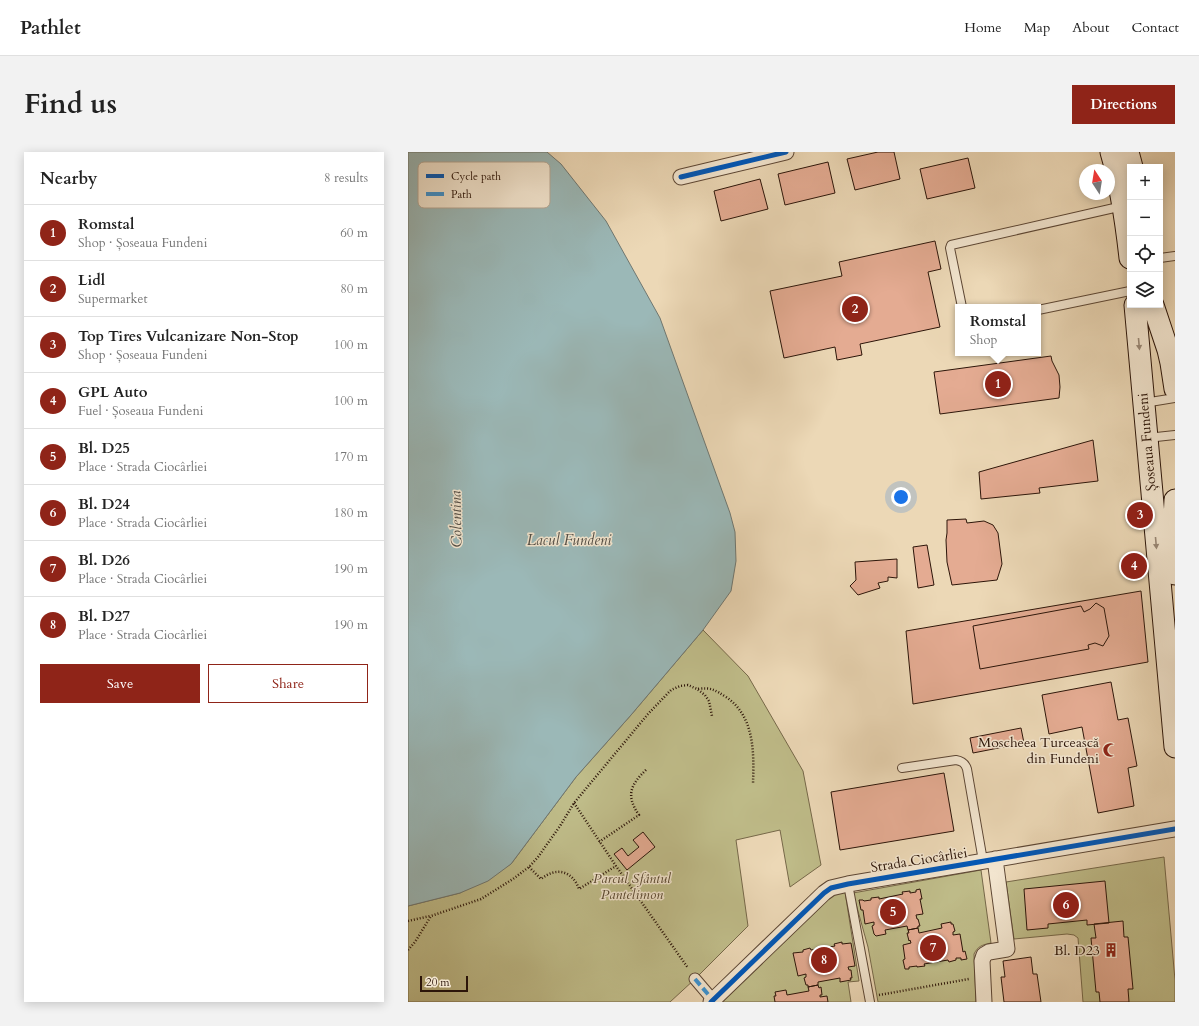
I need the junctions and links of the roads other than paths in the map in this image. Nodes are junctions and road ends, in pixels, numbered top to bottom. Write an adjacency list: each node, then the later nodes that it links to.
1 (786, 152): 5 (street)
2 (1111, 152): 6 (main road)
3 (1128, 152): 4 (main road)
4 (1131, 164)
5 (681, 176)
6 (1123, 206): 7 (main road); 11 (lane)
7 (1127, 236)
8 (1175, 256): 9 (lane)
9 (1163, 258)
10 (1127, 292): 14 (lane)
11 (961, 304)
12 (1135, 308): 17 (main road, Șoseaua Fundeni, one-way to 17)
13 (1154, 308): 15 (main road)
14 (1041, 309)
15 (1175, 389)
16 (1175, 398): 17 (lane)
17 (1143, 403): 19 (main road, Șoseaua Fundeni)
18 (1175, 435): 19 (lane)
19 (1147, 438): 22 (main road, Șoseaua Fundeni, one-way to 22)
20 (1175, 500): 21 (main road, Șoseaua Fundeni)
21 (1175, 574)
22 (1175, 746)
23 (902, 768): 25 (lane)
24 (1175, 829): 25 (street, Strada Ciocârliei)
25 (989, 860): 26 (street, Strada Ciocârliei); 30 (street)
26 (848, 884): 28 (lane); 29 (street, Strada Ciocârliei)
27 (695, 979): 29 (street)
28 (869, 999)
29 (712, 1001)
30 (984, 1002)

